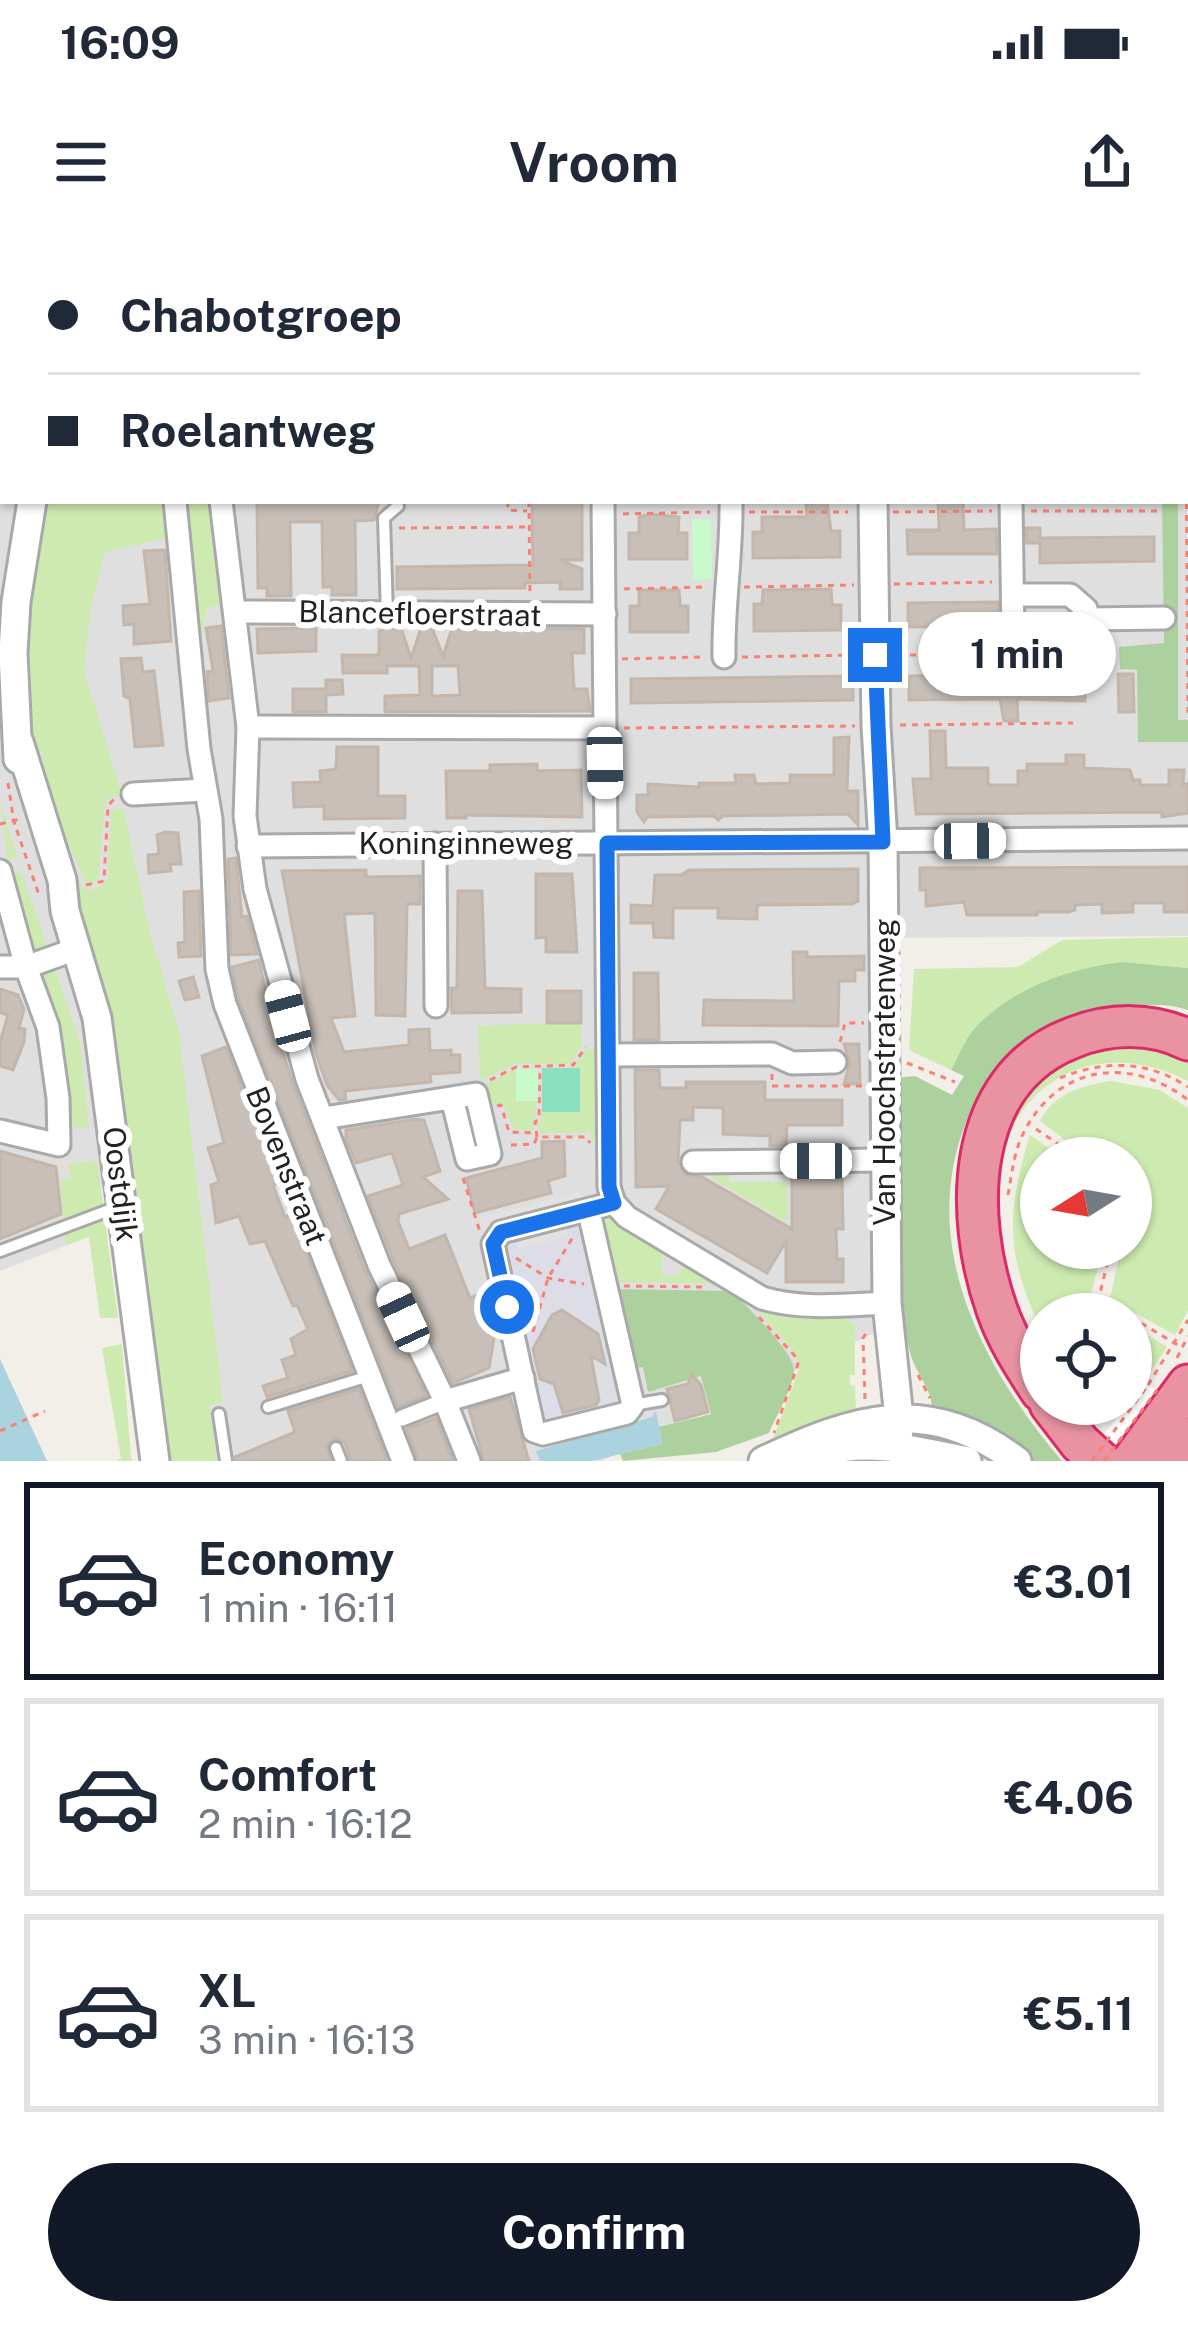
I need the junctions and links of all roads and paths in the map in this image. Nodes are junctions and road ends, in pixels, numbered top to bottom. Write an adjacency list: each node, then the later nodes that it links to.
1 (32, 504): 35 (street, Oostdijk)
2 (175, 504): 36 (street, Bovenstraat)
3 (221, 504): 20 (street)
4 (508, 504): 12 (path)
5 (529, 504): 12 (path)
6 (1187, 504): 30 (path)
7 (398, 506): 15 (lane)
8 (731, 506): 10 (path); 11 (path); 17 (street)
9 (1011, 506): 10 (path); 13 (path); 18 (street)
10 (873, 507): 16 (street, Van Hoochstratenweg)
11 (603, 508): 19 (street)
12 (529, 511): 14 (path)
13 (1158, 511)
14 (529, 527): 15 (path); 23 (path)
15 (385, 528): 21 (lane)
16 (873, 584): 17 (path); 18 (path); 27 (street, Van Hoochstratenweg)
17 (730, 587): 19 (path); 28 (street)
18 (1012, 588): 25 (street); 26 (street)
19 (604, 590): 22 (street)
20 (236, 612): 21 (street, Blancefloerstraat); 33 (street)
21 (387, 614): 23 (street, Blancefloerstraat)
22 (605, 614): 23 (street, Blancefloerstraat); 29 (street)
23 (530, 615)
24 (1164, 618): 25 (street)
25 (1088, 619): 26 (street)
26 (1018, 643): 27 (path)
27 (875, 655): 28 (path); 32 (street, Van Hoochstratenweg)
28 (724, 657): 29 (path)
29 (606, 659): 34 (street)
30 (1188, 716)
31 (1072, 723): 32 (path)
32 (876, 726): 34 (path); 41 (street, Van Hoochstratenweg)
33 (248, 727): 34 (street); 44 (street)
34 (604, 728): 42 (street)
35 (19, 742): 38 (street, Oostdijk); 47 (street, Oostdijk)
36 (206, 790): 37 (street); 90 (street, Bovenstraat)
37 (133, 794): 46 (path)
38 (28, 817): 39 (path); 47 (street, Oostdijk)
39 (0, 824)
40 (1188, 838): 41 (street, Koninginneweg)
41 (883, 842): 42 (street, Koninginneweg); 52 (street, Van Hoochstratenweg)
42 (607, 843): 43 (street, Koninginneweg); 54 (street)
43 (435, 844): 44 (street, Koninginneweg); 51 (street)
44 (248, 846): 64 (street)
45 (0, 871): 50 (street)
46 (83, 884)
47 (65, 911): 48 (street, Oostdijk)
48 (76, 949): 50 (street); 78 (street, Oostdijk)
49 (0, 967): 50 (street)
50 (26, 967): 67 (street)
51 (436, 1006)
52 (885, 1023): 55 (path); 56 (street, Van Hoochstratenweg)
53 (1188, 1040): 89 (highway)
54 (609, 1051): 55 (street); 57 (path); 70 (street)
55 (835, 1062)
56 (885, 1063): 59 (path); 73 (street, Van Hoochstratenweg)
57 (540, 1066): 63 (path); 68 (path)
58 (1057, 1080): 60 (path)
59 (955, 1082)
60 (1188, 1087)
61 (452, 1098): 63 (street); 64 (street); 72 (street)
62 (1188, 1100): 76 (path)
63 (478, 1102): 68 (path); 71 (street)
64 (324, 1118): 93 (street)
65 (1036, 1129): 69 (path)
66 (1016, 1130): 75 (path)
67 (0, 1132)
68 (536, 1136): 70 (path); 71 (path)
69 (1048, 1137)
70 (610, 1143): 77 (street)
71 (489, 1147): 72 (street)
72 (467, 1159): 80 (path)
73 (885, 1160): 74 (street); 85 (street, Van Hoochstratenweg)
74 (693, 1162)
75 (1000, 1198)
76 (1007, 1199)
77 (614, 1203): 79 (street); 84 (street)
78 (123, 1206): 81 (lane); 104 (street, Oostdijk)
79 (589, 1212): 80 (street); 82 (path); 83 (street)
80 (493, 1244): 82 (path); 91 (street)
81 (0, 1251)
82 (548, 1279): 83 (path); 91 (path)
83 (605, 1286): 84 (path); 95 (street)
84 (744, 1289): 85 (street); 102 (path)
85 (887, 1303): 103 (street, Van Hoochstratenweg)
86 (1188, 1320): 88 (path)
87 (1152, 1330): 88 (path)
88 (1175, 1343): 94 (path); 112 (path, bridge)
89 (1020, 1353)
90 (369, 1376): 96 (lane); 106 (street, Bovenstraat)
91 (523, 1378): 93 (street); 95 (street)
92 (662, 1400): 95 (lane)
93 (445, 1401): 99 (street); 107 (street)
94 (1177, 1404): 112 (path, bridge); 113 (highway); 114 (highway)
95 (633, 1405)
96 (268, 1407)
97 (45, 1411): 101 (path)
98 (219, 1414): 105 (lane)
99 (402, 1418)
100 (1066, 1425): 112 (highway)
101 (0, 1431)
102 (775, 1432)
103 (890, 1438): 108 (street); 109 (street); 110 (street); 111 (street)
104 (155, 1461)
105 (226, 1461)
106 (403, 1461)
107 (469, 1461)
108 (763, 1461)
109 (791, 1461)
110 (968, 1461)
111 (1017, 1461)
112 (1099, 1461)
113 (1132, 1461)
114 (1171, 1461)

